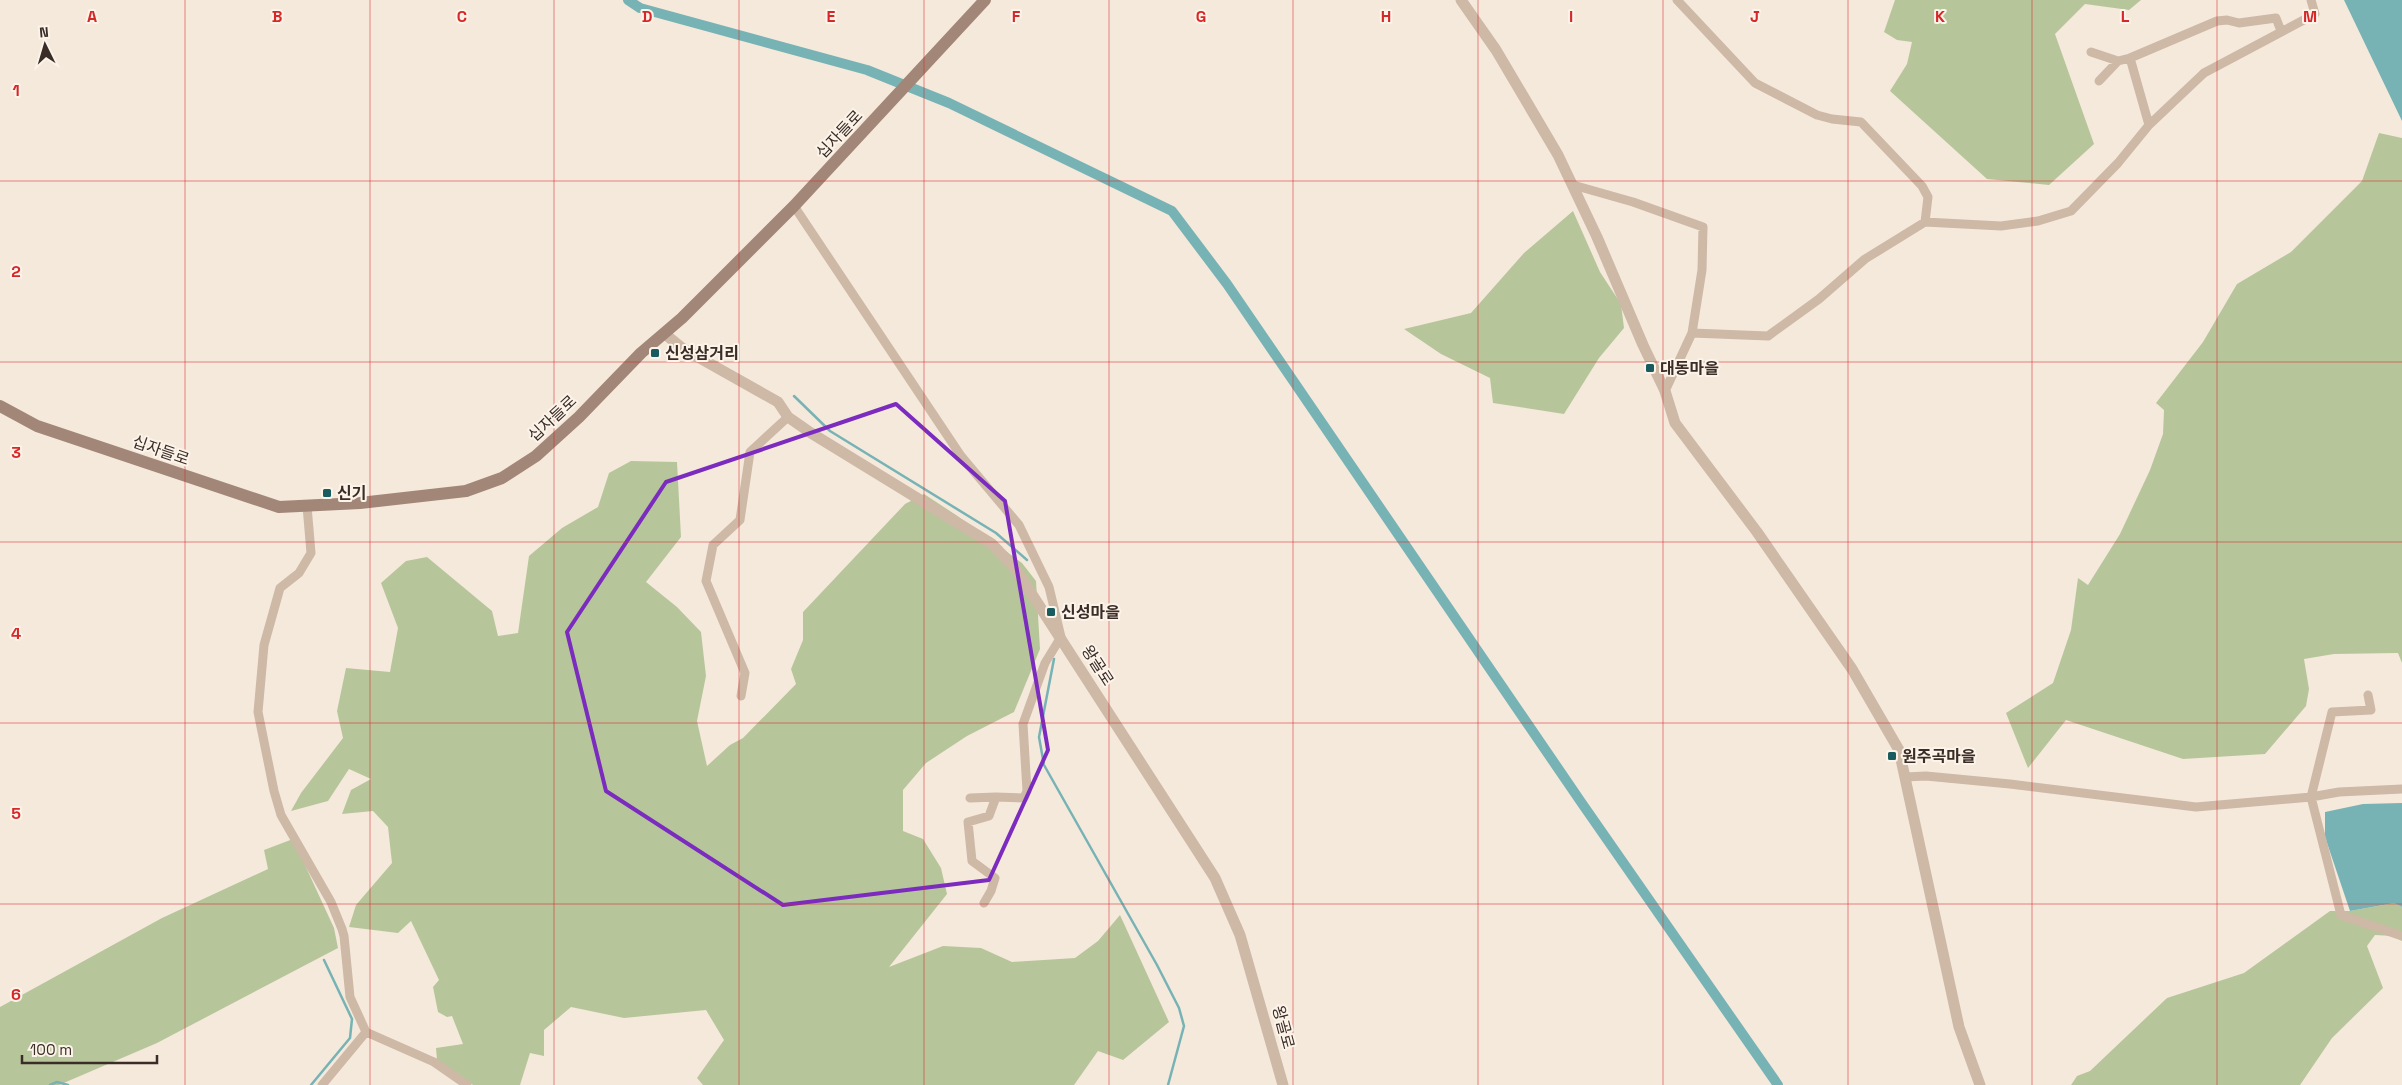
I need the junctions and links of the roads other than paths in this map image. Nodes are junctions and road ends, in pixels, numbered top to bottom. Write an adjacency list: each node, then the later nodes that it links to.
1 (985, 0): 12 (main road, 십자들로)
2 (1461, 0): 11 (street)
3 (1677, 0): 13 (street)
4 (2311, 0): 5 (street)
5 (2282, 31): 7 (street); 10 (street)
6 (2091, 52): 8 (street)
7 (2130, 58): 8 (street); 10 (street)
8 (2118, 61): 9 (street)
9 (2099, 81)
10 (2149, 125): 13 (street)
11 (1573, 185): 14 (street); 16 (street)
12 (794, 206): 15 (main road, 십자들로); 20 (street)
13 (1925, 222): 14 (street)
14 (1692, 333): 16 (street)
15 (665, 334): 18 (street, 왕골로); 19 (main road, 십자들로)
16 (1665, 391): 23 (street)
17 (0, 406): 19 (main road, 십자들로)
18 (788, 417): 20 (street, 왕골로); 22 (street)
19 (307, 506): 30 (street)
20 (1061, 637): 25 (street); 33 (street, 왕골로)
21 (2368, 695): 26 (street)
22 (741, 696)
23 (1906, 776): 26 (street); 34 (street)
24 (2402, 789): 26 (street)
25 (996, 797): 27 (street); 28 (street)
26 (2311, 797): 29 (street)
27 (970, 798)
28 (984, 903)
29 (2402, 936)
30 (366, 1032): 31 (street); 32 (street)
31 (322, 1085)
32 (467, 1085)
33 (1283, 1085)
34 (1980, 1085)

